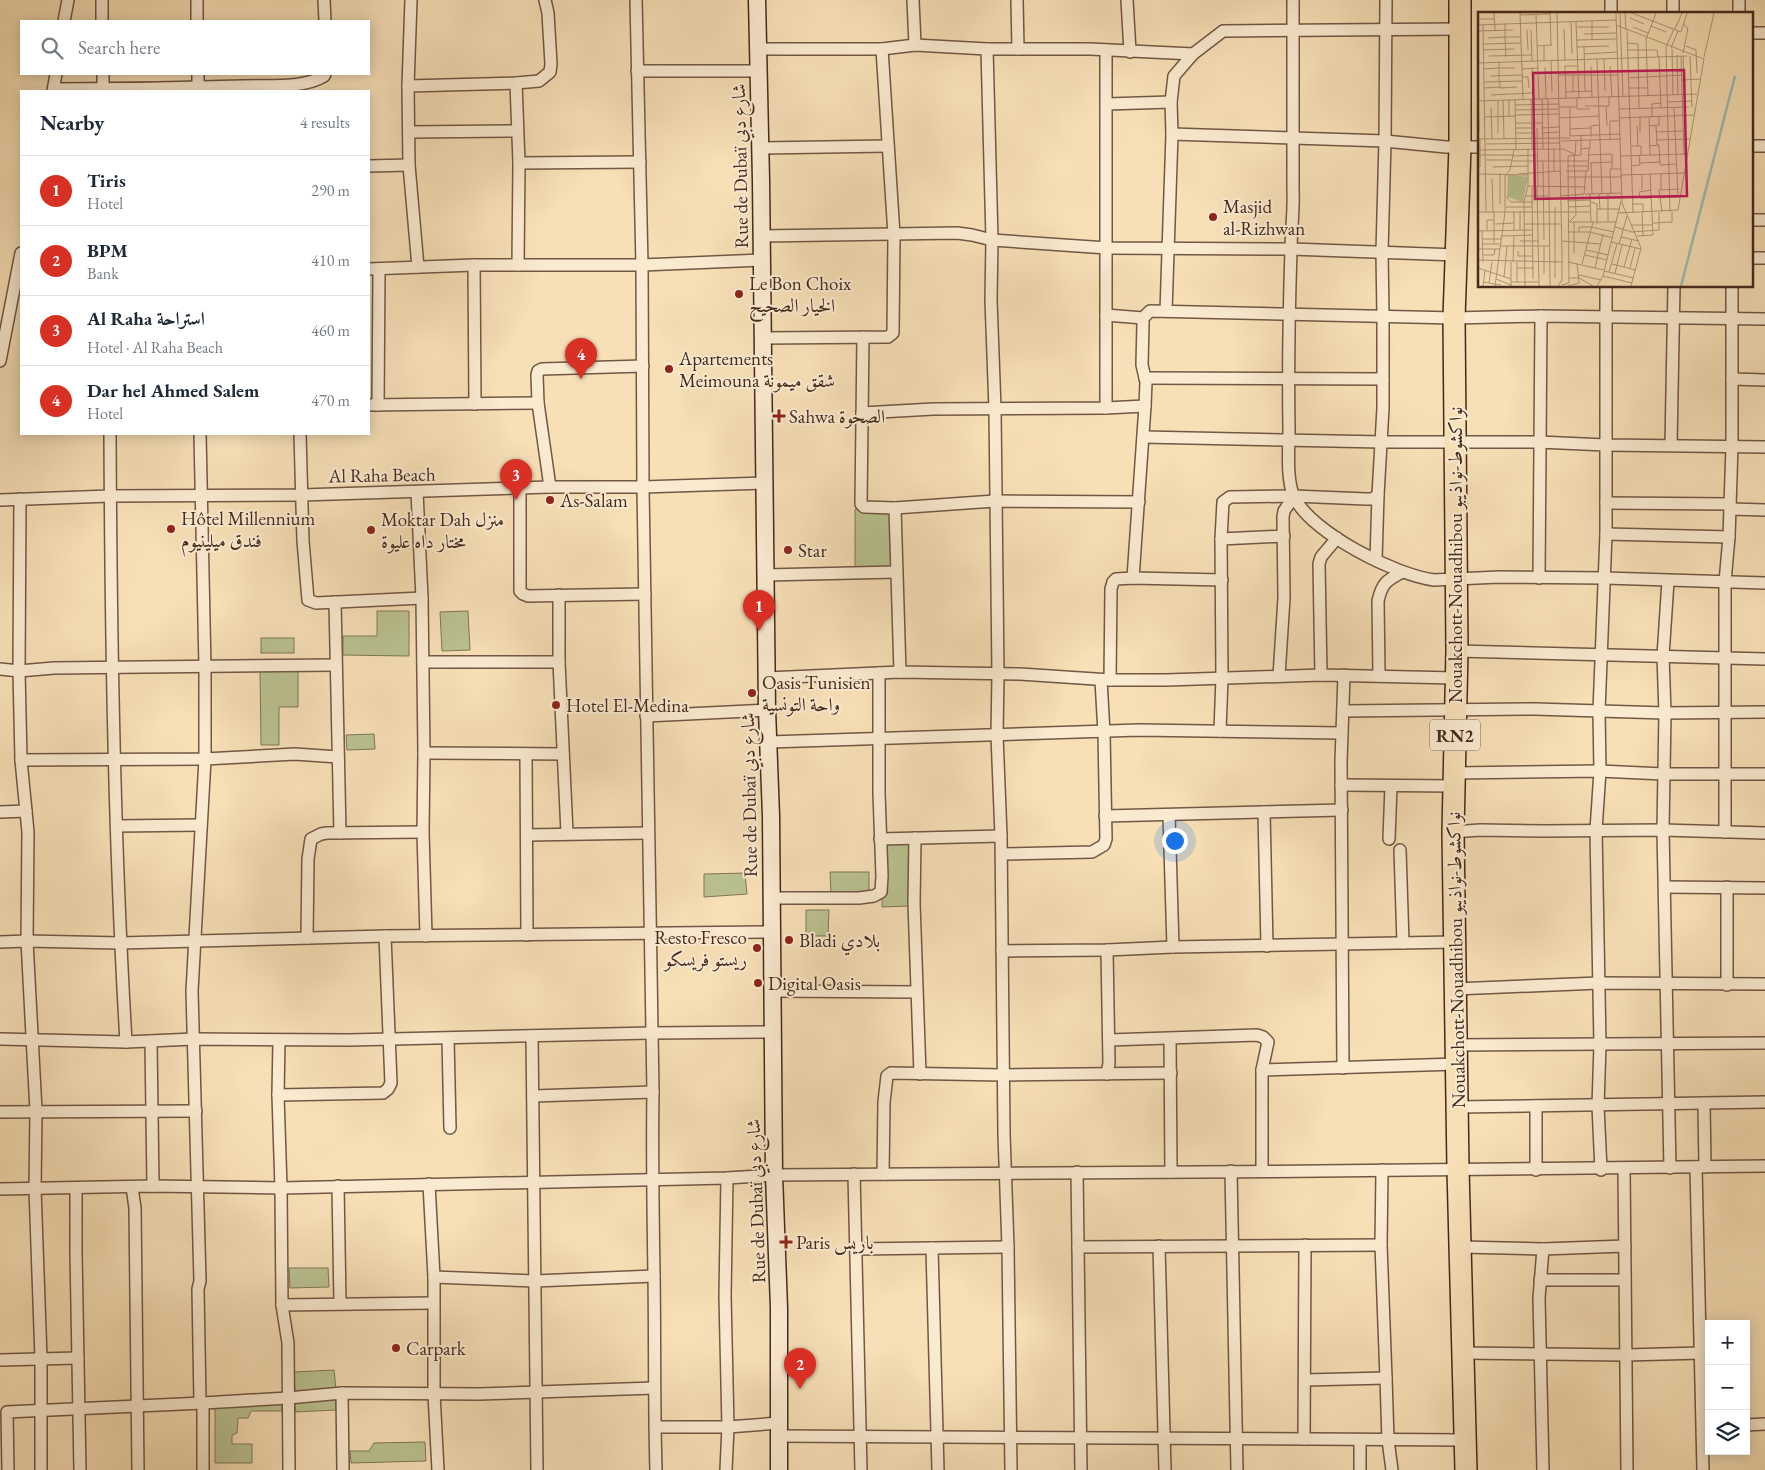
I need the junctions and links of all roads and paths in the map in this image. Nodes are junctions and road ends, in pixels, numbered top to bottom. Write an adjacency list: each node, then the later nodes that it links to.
1 (68, 0): 15 (street)
2 (102, 0): 16 (street)
3 (197, 0): 17 (street)
4 (324, 0): 18 (street)
5 (411, 0): 39 (street)
6 (545, 0): 38 (street)
7 (636, 0): 32 (street)
8 (757, 0): 26 (street, Rue de Dubaï شارع دبي)
9 (913, 0): 24 (street)
10 (1017, 0): 28 (street)
11 (1127, 0): 30 (street)
12 (1292, 0): 21 (street)
13 (1386, 0): 19 (street)
14 (1460, 0): 20 (highway, Nouakchott-Nouadhibou نواكشوط-نواذيبو / RN2)
15 (64, 20)
16 (102, 20)
17 (197, 20)
18 (326, 20)
19 (1386, 29): 20 (street); 21 (street); 50 (street)
20 (1460, 29): 54 (highway, Nouakchott-Nouadhibou نواكشوط-نواذيبو / RN2)
21 (1292, 30): 31 (street); 49 (street)
22 (1752, 33): 23 (street)
23 (1765, 33)
24 (915, 45): 25 (street); 27 (street)
25 (987, 48): 28 (street); 64 (street)
26 (758, 49): 27 (street); 33 (street, Rue de Dubaï شارع دبي)
27 (882, 49): 51 (street)
28 (1018, 49): 29 (street)
29 (1106, 50): 30 (street); 45 (street)
30 (1130, 52): 31 (street)
31 (1193, 54): 44 (street)
32 (638, 71): 33 (street); 56 (street)
33 (758, 71): 55 (street, Rue de Dubaï شارع دبي)
34 (56, 75): 42 (street)
35 (103, 75): 43 (street)
36 (198, 75): 41 (street)
37 (324, 75): 40 (street)
38 (516, 84): 39 (street); 46 (street)
39 (408, 86): 47 (street)
40 (294, 88): 41 (street)
41 (198, 89): 43 (street)
42 (53, 90): 43 (street)
43 (103, 90)
44 (1171, 102): 45 (street); 48 (street)
45 (1107, 104): 65 (street)
46 (517, 131): 47 (street); 57 (street)
47 (409, 132): 58 (street)
48 (1172, 134): 49 (street); 66 (street)
49 (1292, 139): 50 (street); 67 (street)
50 (1385, 141): 54 (street); 68 (street)
51 (888, 146): 55 (street); 62 (street)
52 (1752, 146): 53 (street)
53 (1765, 146)
54 (1469, 147): 69 (highway, Nouakchott-Nouadhibou نواكشوط-نواذيبو / RN2)
55 (761, 148): 63 (street, Rue de Dubaï شارع دبي)
56 (640, 162): 57 (street); 75 (street)
57 (519, 163): 74 (street)
58 (409, 165): 59 (street); 76 (street)
59 (370, 166)
60 (1752, 220): 61 (street)
61 (1765, 220)
62 (894, 235): 63 (street); 64 (street); 93 (street)
63 (762, 236): 72 (street, Rue de Dubaï شارع دبي)
64 (992, 240): 65 (street); 107 (street)
65 (1106, 248): 66 (street); 84 (street)
66 (1167, 248): 67 (street); 82 (street)
67 (1290, 249): 68 (street); 83 (street)
68 (1382, 252): 69 (street); 85 (street)
69 (1457, 255): 89 (highway, Nouakchott-Nouadhibou نواكشوط-نواذيبو / RN2)
70 (1752, 258): 71 (street)
71 (1765, 258)
72 (762, 260): 75 (street); 94 (street, Rue de Dubaï شارع دبي)
73 (474, 265): 74 (street); 76 (street); 103 (street)
74 (518, 265): 75 (street)
75 (642, 265): 96 (street)
76 (418, 268): 77 (street)
77 (374, 269): 104 (street)
78 (20, 274): 95 (street)
79 (1606, 288): 87 (street)
80 (1674, 288): 90 (street)
81 (1732, 288): 91 (street)
82 (1166, 311): 83 (street); 88 (street)
83 (1290, 314): 85 (street); 97 (street)
84 (1106, 315): 88 (street); 106 (street)
85 (1384, 316): 89 (street); 99 (street)
86 (1541, 316): 87 (street); 89 (street); 116 (street)
87 (1606, 317): 90 (street); 117 (street)
88 (1143, 318): 98 (street)
89 (1454, 318): 114 (highway, Nouakchott-Nouadhibou نواكشوط-نواذيبو / RN2)
90 (1674, 318): 91 (street); 118 (street)
91 (1732, 318): 92 (street); 100 (street)
92 (1765, 319)
93 (863, 337): 94 (street); 108 (street)
94 (763, 338): 121 (street, Rue de Dubaï شارع دبي)
95 (0, 361)
96 (643, 366): 102 (street); 123 (street)
97 (1289, 377): 98 (street); 99 (street); 113 (street)
98 (1145, 378): 105 (street)
99 (1383, 379): 115 (street)
100 (1732, 379): 101 (street); 119 (street)
101 (1765, 380)
102 (538, 403): 103 (street); 122 (street)
103 (475, 404): 104 (street)
104 (374, 405)
105 (1145, 406): 106 (street); 112 (street)
106 (1106, 408): 107 (street)
107 (995, 409): 108 (street); 133 (street)
108 (862, 413): 137 (street)
109 (110, 435): 128 (street)
110 (200, 435): 129 (street)
111 (300, 435): 126 (street)
112 (1143, 437): 113 (street); 134 (street)
113 (1289, 440): 115 (street); 130 (street)
114 (1456, 441): 115 (street); 116 (street); 151 (highway, Nouakchott-Nouadhibou نواكشوط-نواذيبو / RN2)
115 (1382, 442): 127 (street)
116 (1539, 442): 117 (street); 149 (street)
117 (1606, 445): 118 (street); 135 (street)
118 (1671, 446): 119 (street)
119 (1732, 446): 120 (street); 136 (street)
120 (1765, 447)
121 (765, 483): 123 (street, Al Raha Beach); 147 (street, Rue de Dubaï شارع دبي)
122 (550, 487): 123 (street, Al Raha Beach); 124 (street, Al Raha Beach)
123 (643, 487): 156 (street)
124 (520, 489): 125 (street, Al Raha Beach); 157 (street)
125 (417, 492): 126 (street, Al Raha Beach); 158 (street)
126 (302, 495): 129 (street, Al Raha Beach); 159 (street)
127 (1378, 495): 130 (street); 144 (street)
128 (110, 496): 129 (street, Al Raha Beach); 131 (street, Al Raha Beach); 168 (street)
129 (202, 496): 169 (street)
130 (1294, 496): 140 (street); 142 (street); 143 (street)
131 (20, 499): 132 (street, Al Raha Beach); 171 (street)
132 (0, 500)
133 (995, 501): 134 (street); 137 (street); 174 (street)
134 (1139, 502): 148 (street)
135 (1606, 504): 136 (street); 139 (street)
136 (1730, 506): 138 (street); 141 (street)
137 (895, 508): 145 (street)
138 (1765, 510)
139 (1606, 534): 141 (street); 150 (street)
140 (1284, 536): 143 (street); 178 (street)
141 (1729, 536): 154 (street)
142 (1337, 538): 144 (street); 175 (street)
143 (1221, 539): 152 (street)
144 (1376, 560): 146 (street)
145 (896, 572): 147 (street); 172 (street)
146 (1402, 572): 151 (street); 177 (street)
147 (766, 575): 179 (street, Rue de Dubaï شارع دبي)
148 (1133, 578): 152 (street); 182 (street)
149 (1538, 578): 150 (street); 151 (street)
150 (1605, 578): 153 (street); 161 (street)
151 (1456, 579): 160 (highway, Nouakchott-Nouadhibou نواكشوط-نواذيبو / RN2)
152 (1222, 580): 180 (street)
153 (1668, 581): 154 (street); 162 (street)
154 (1726, 582): 155 (street); 163 (street)
155 (1765, 583)
156 (645, 594): 157 (street); 190 (street)
157 (559, 595): 166 (street)
158 (422, 598): 159 (street); 165 (street)
159 (335, 602): 167 (street)
160 (1456, 651): 161 (street); 181 (highway, Nouakchott-Nouadhibou نواكشوط-نواذيبو / RN2)
161 (1601, 655): 162 (street); 186 (street)
162 (1663, 656): 163 (street); 189 (street)
163 (1725, 658): 164 (street); 187 (street)
164 (1765, 659)
165 (423, 662): 166 (street); 197 (street)
166 (559, 662): 199 (street)
167 (336, 665): 169 (street); 200 (street)
168 (113, 668): 169 (street); 171 (street); 203 (street)
169 (205, 668): 201 (street)
170 (0, 669): 171 (street)
171 (19, 671): 202 (street)
172 (900, 672): 173 (street); 174 (street)
173 (879, 673): 179 (street); 195 (street)
174 (998, 674): 182 (street); 194 (street)
175 (1321, 675): 176 (street); 178 (street)
176 (1344, 675): 177 (street); 185 (street)
177 (1379, 675): 181 (street)
178 (1279, 676): 180 (street)
179 (766, 678): 183 (street, Rue de Dubaï شارع دبي)
180 (1222, 678): 182 (street); 191 (street)
181 (1455, 678): 184 (highway, Nouakchott-Nouadhibou نواكشوط-نواذيبو / RN2)
182 (1105, 680): 192 (street)
183 (767, 710): 190 (street); 196 (street, Rue de Dubaï شارع دبي)
184 (1455, 710): 185 (street); 186 (street); 208 (highway, Nouakchott-Nouadhibou نواكشوط-نواذيبو / RN2)
185 (1343, 711): 193 (street)
186 (1599, 711): 189 (street); 204 (street)
187 (1724, 712): 188 (street); 189 (street); 206 (street)
188 (1765, 712)
189 (1665, 713): 205 (street)
190 (646, 716): 226 (street)
191 (1220, 731): 192 (street); 193 (street)
192 (1104, 733): 194 (street); 216 (street)
193 (1342, 733): 209 (street)
194 (997, 735): 195 (street); 229 (street)
195 (878, 738): 196 (street); 231 (street)
196 (769, 742): 238 (street, Rue de Dubaï شارع دبي)
197 (424, 753): 198 (street); 221 (street)
198 (526, 754): 199 (street); 228 (street)
199 (563, 754): 225 (street)
200 (338, 757): 201 (street); 224 (street)
201 (205, 759): 203 (street); 217 (street)
202 (21, 760): 203 (street); 212 (street)
203 (114, 760): 218 (street)
204 (1600, 771): 205 (street); 208 (street); 219 (street)
205 (1663, 774): 206 (street); 220 (street)
206 (1726, 774): 207 (street); 223 (street)
207 (1765, 774)
208 (1454, 780): 210 (street); 222 (highway, Nouakchott-Nouadhibou نواكشوط-نواذيبو / RN2)
209 (1341, 785): 210 (street); 211 (street)
210 (1391, 786): 232 (street)
211 (1342, 810): 214 (street); 251 (street)
212 (26, 811): 213 (street); 246 (street)
213 (0, 812)
214 (1264, 812): 215 (street); 252 (street)
215 (1169, 815): 216 (street); 253 (street)
216 (1105, 816): 234 (street)
217 (201, 825): 218 (street); 245 (street)
218 (117, 826): 249 (street)
219 (1596, 830): 220 (street); 222 (street); 256 (street)
220 (1663, 830): 223 (street); 235 (street)
221 (423, 832): 224 (street); 243 (street)
222 (1453, 832): 248 (highway, Nouakchott-Nouadhibou نواكشوط-نواذيبو / RN2)
223 (1725, 832): 227 (street)
224 (340, 833): 244 (street)
225 (567, 833): 226 (street); 228 (street)
226 (648, 833): 240 (street)
227 (1765, 833)
228 (527, 835): 241 (street)
229 (1001, 836): 230 (street); 234 (street)
230 (915, 838): 231 (street); 262 (street)
231 (880, 839): 238 (street)
232 (1388, 839)
233 (1400, 850): 250 (street)
234 (1002, 854): 255 (street)
235 (1665, 887): 236 (street); 257 (street)
236 (1727, 887): 237 (street); 258 (street)
237 (1765, 888)
238 (771, 898): 239 (street, Rue de Dubaï شارع دبي)
239 (772, 932): 240 (street); 261 (street, Rue de Dubaï شارع دبي)
240 (649, 933): 241 (street); 264 (street)
241 (527, 935): 243 (street)
242 (386, 936): 243 (street); 244 (street); 272 (street)
243 (426, 936)
244 (306, 938): 245 (street)
245 (195, 940): 249 (street); 268 (street)
246 (27, 941): 247 (street); 249 (street); 270 (street)
247 (0, 942)
248 (1455, 942): 250 (street); 260 (highway, Nouakchott-Nouadhibou نواكشوط-نواذيبو / RN2)
249 (120, 943): 275 (street)
250 (1403, 943): 251 (street)
251 (1343, 944): 252 (street); 280 (street)
252 (1267, 946): 253 (street)
253 (1173, 947): 254 (street)
254 (1107, 950): 255 (street); 273 (street)
255 (1002, 952): 285 (street)
256 (1599, 983): 257 (street); 260 (street); 278 (street)
257 (1666, 984): 258 (street); 276 (street)
258 (1727, 984): 259 (street)
259 (1765, 984)
260 (1455, 989): 279 (highway, Nouakchott-Nouadhibou نواكشوط-نواذيبو / RN2)
261 (771, 991): 262 (street); 263 (street, Rue de Dubaï شارع دبي)
262 (916, 992): 283 (street)
263 (772, 1032): 264 (street); 315 (street, Rue de Dubaï شارع دبي)
264 (651, 1033): 265 (street); 286 (street)
265 (532, 1036): 266 (street); 288 (street)
266 (448, 1038): 272 (street); 299 (street)
267 (0, 1039): 270 (street)
268 (194, 1039): 271 (street); 274 (street); 297 (street)
269 (1170, 1039): 273 (street); 281 (street); 282 (street)
270 (32, 1040): 275 (street); 296 (street)
271 (279, 1040): 272 (street); 287 (street)
272 (388, 1040): 287 (street)
273 (1109, 1040): 284 (street)
274 (151, 1041): 275 (street); 295 (street)
275 (126, 1042)
276 (1667, 1044): 277 (street); 278 (street); 291 (street)
277 (1765, 1044)
278 (1600, 1045): 279 (street); 293 (street)
279 (1457, 1054): 280 (street); 294 (highway, Nouakchott-Nouadhibou نواكشوط-نواذيبو / RN2)
280 (1343, 1068): 281 (street)
281 (1262, 1070): 309 (street)
282 (1170, 1073): 284 (street); 311 (street)
283 (920, 1074): 285 (street); 314 (street)
284 (1107, 1074): 285 (street)
285 (1003, 1075): 312 (street)
286 (653, 1092): 288 (street); 318 (street)
287 (278, 1096): 326 (street)
288 (532, 1096): 319 (street)
289 (1765, 1102): 290 (street)
290 (1704, 1103): 291 (street); 301 (street)
291 (1670, 1104): 293 (street); 302 (street)
292 (1536, 1106): 293 (street); 294 (street); 306 (street)
293 (1598, 1106): 307 (street)
294 (1458, 1107): 303 (highway, Nouakchott-Nouadhibou نواكشوط-نواذيبو / RN2)
295 (153, 1110): 296 (street); 297 (street); 321 (street)
296 (36, 1111): 298 (street); 327 (street)
297 (196, 1111): 325 (street)
298 (0, 1112)
299 (450, 1128)
300 (1765, 1166): 301 (street); 316 (street)
301 (1701, 1167): 302 (street); 349 (street)
302 (1670, 1168): 304 (street)
303 (1458, 1169): 305 (street); 306 (street); 336 (highway, Nouakchott-Nouadhibou نواكشوط-نواذيبو / RN2)
304 (1624, 1169): 307 (street); 334 (street)
305 (1382, 1170): 309 (street); 330 (street)
306 (1536, 1170): 307 (street)
307 (1601, 1170)
308 (1231, 1171): 309 (street); 311 (street); 333 (street)
309 (1262, 1171)
310 (1077, 1172): 311 (street); 312 (street); 331 (street)
311 (1171, 1172)
312 (1006, 1173): 314 (street); 335 (street)
313 (854, 1174): 314 (street); 315 (street); 338 (street)
314 (883, 1174)
315 (774, 1175): 317 (street); 371 (street, Rue de Dubaï شارع دبي)
316 (1765, 1176)
317 (727, 1178): 318 (street); 370 (street)
318 (652, 1180): 319 (street); 340 (street)
319 (534, 1182): 320 (street); 344 (street)
320 (429, 1184): 322 (street); 341 (street)
321 (153, 1186): 323 (street); 325 (street)
322 (338, 1186): 326 (street); 345 (street)
323 (132, 1187): 324 (street); 363 (street)
324 (76, 1188): 327 (street); 353 (street)
325 (198, 1188): 326 (street); 362 (street)
326 (282, 1188): 346 (street)
327 (35, 1189): 328 (street); 352 (street)
328 (0, 1190)
329 (1305, 1245): 330 (street); 333 (street); 356 (street)
330 (1381, 1245): 355 (street)
331 (1078, 1246): 332 (street); 375 (street)
332 (1159, 1246): 333 (street); 376 (street)
333 (1233, 1246): 377 (street)
334 (1625, 1246): 339 (street); 343 (street)
335 (1008, 1247): 337 (street); 374 (street)
336 (1461, 1247): 339 (street); 348 (highway, Nouakchott-Nouadhibou نواكشوط-نواذيبو / RN2)
337 (932, 1248): 338 (street); 373 (street)
338 (856, 1249): 372 (street)
339 (1543, 1249): 342 (street)
340 (654, 1276): 344 (street); 357 (street)
341 (434, 1277): 344 (street); 347 (street)
342 (1540, 1280): 343 (street); 350 (street)
343 (1625, 1280): 351 (street)
344 (535, 1281): 358 (street)
345 (340, 1303): 346 (street); 347 (street)
346 (282, 1304): 361 (street)
347 (433, 1304): 360 (street)
348 (1463, 1353): 350 (street); 381 (highway, Nouakchott-Nouadhibou نواكشوط-نواذيبو / RN2)
349 (1701, 1353): 351 (street); 366 (street)
350 (1541, 1354): 351 (street); 405 (street)
351 (1626, 1355): 406 (street)
352 (41, 1358): 353 (street); 354 (street); 365 (street)
353 (78, 1358): 364 (street)
354 (0, 1360)
355 (1386, 1378): 356 (street); 380 (street)
356 (1305, 1380): 378 (street)
357 (654, 1388): 358 (street); 369 (street)
358 (536, 1392): 360 (street); 392 (street)
359 (342, 1393): 360 (street); 361 (street); 390 (street)
360 (434, 1394): 391 (street)
361 (288, 1398): 362 (street); 389 (street)
362 (203, 1404): 363 (street); 388 (street)
363 (136, 1406): 364 (street); 387 (street)
364 (79, 1408): 365 (street); 386 (street)
365 (41, 1411): 383 (street); 385 (street)
366 (1705, 1411)
367 (1765, 1424): 368 (street)
368 (1750, 1425)
369 (655, 1427): 370 (street); 393 (street)
370 (728, 1427): 371 (street); 394 (street)
371 (779, 1429): 372 (street); 395 (street, Rue de Dubaï شارع دبي)
372 (860, 1436): 373 (street); 396 (street)
373 (937, 1437): 374 (street); 397 (street)
374 (1011, 1437): 375 (street); 398 (street)
375 (1080, 1438): 376 (street); 399 (street)
376 (1164, 1438): 377 (street); 400 (street)
377 (1236, 1439): 378 (street); 401 (street)
378 (1304, 1439): 379 (street)
379 (1360, 1440): 380 (street); 402 (street)
380 (1388, 1440): 381 (street); 403 (street)
381 (1466, 1440): 404 (highway, Nouakchott-Nouadhibou نواكشوط-نواذيبو / RN2)
382 (1705, 1441): 407 (street)
383 (4, 1445): 384 (street)
384 (8, 1470)
385 (41, 1470)
386 (80, 1470)
387 (138, 1470)
388 (203, 1470)
389 (289, 1470)
390 (343, 1470)
391 (438, 1470)
392 (537, 1470)
393 (656, 1470)
394 (726, 1470)
395 (779, 1470)
396 (861, 1470)
397 (938, 1470)
398 (1011, 1470)
399 (1081, 1470)
400 (1165, 1470)
401 (1237, 1470)
402 (1360, 1470)
403 (1392, 1470)
404 (1466, 1470)
405 (1543, 1470)
406 (1627, 1470)
407 (1703, 1470)

